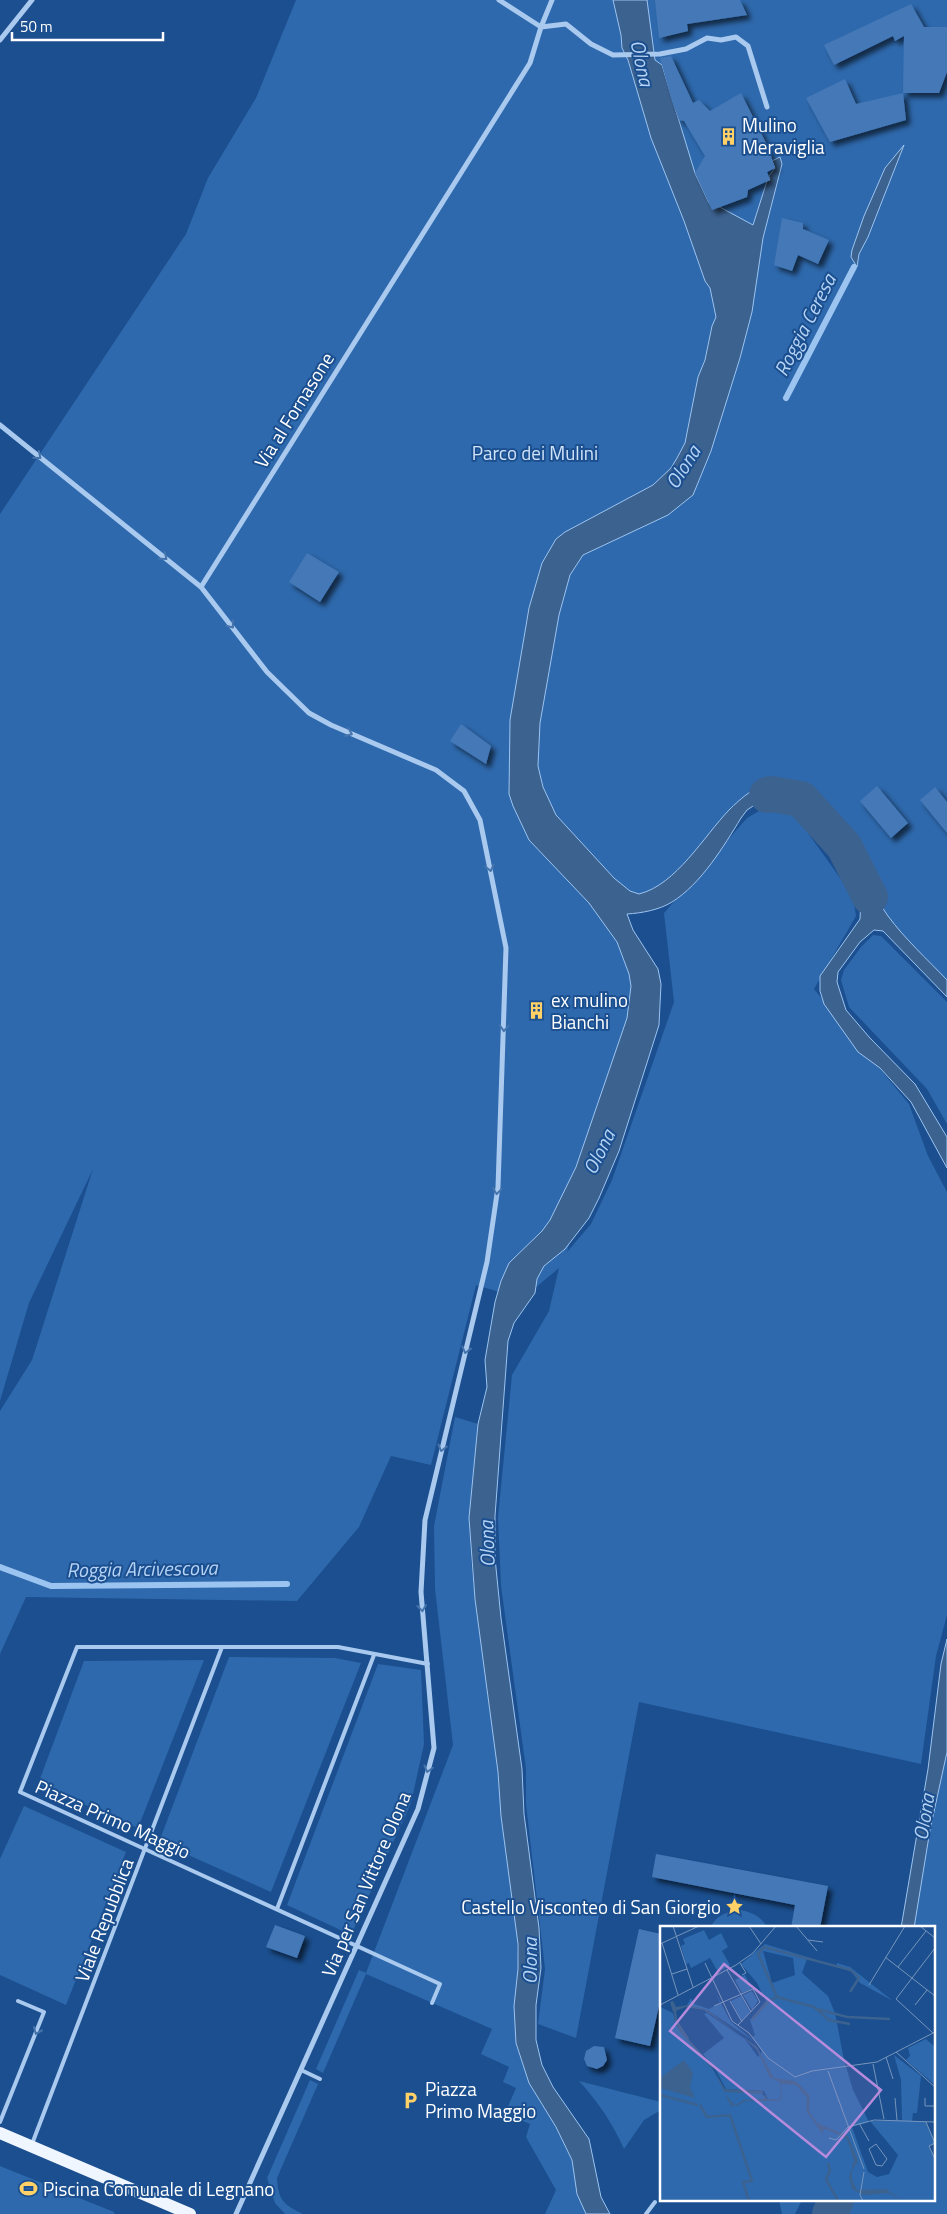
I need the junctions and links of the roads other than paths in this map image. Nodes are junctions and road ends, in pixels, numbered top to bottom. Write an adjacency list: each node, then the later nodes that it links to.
1 (32, 0): 5 (street)
2 (498, 0): 4 (street)
3 (552, 0): 4 (street, Via al Fornasone)
4 (540, 27): 6 (street); 8 (street, Via al Fornasone)
5 (0, 40)
6 (767, 107)
7 (0, 425): 8 (street, one-way to 8)
8 (201, 587): 11 (street, Via per San Vittore Olona, one-way to 11)
9 (222, 1647): 10 (lane, Piazza Primo Maggio); 12 (lane, Viale Repubblica); 12 (lane, Piazza Primo Maggio)
10 (374, 1655): 11 (lane, Piazza Primo Maggio); 13 (lane)
11 (428, 1664): 14 (street, Via per San Vittore Olona, one-way to 14)
12 (146, 1849): 13 (lane, Piazza Primo Maggio); 21 (lane, Viale Repubblica)
13 (277, 1909): 14 (lane, Piazza Primo Maggio)
14 (357, 1946): 16 (lane, Piazza Primo Maggio); 17 (street, Via per San Vittore Olona)
15 (18, 2001): 19 (lane, one-way to 19)
16 (432, 2003)
17 (301, 2070): 18 (lane); 24 (street, Via per San Vittore Olona)
18 (320, 2079)
19 (0, 2122)
20 (0, 2133): 21 (main road)
21 (31, 2146): 23 (main road)
22 (655, 2202): 25 (lane)
23 (190, 2214)
24 (236, 2214)
25 (646, 2214)

